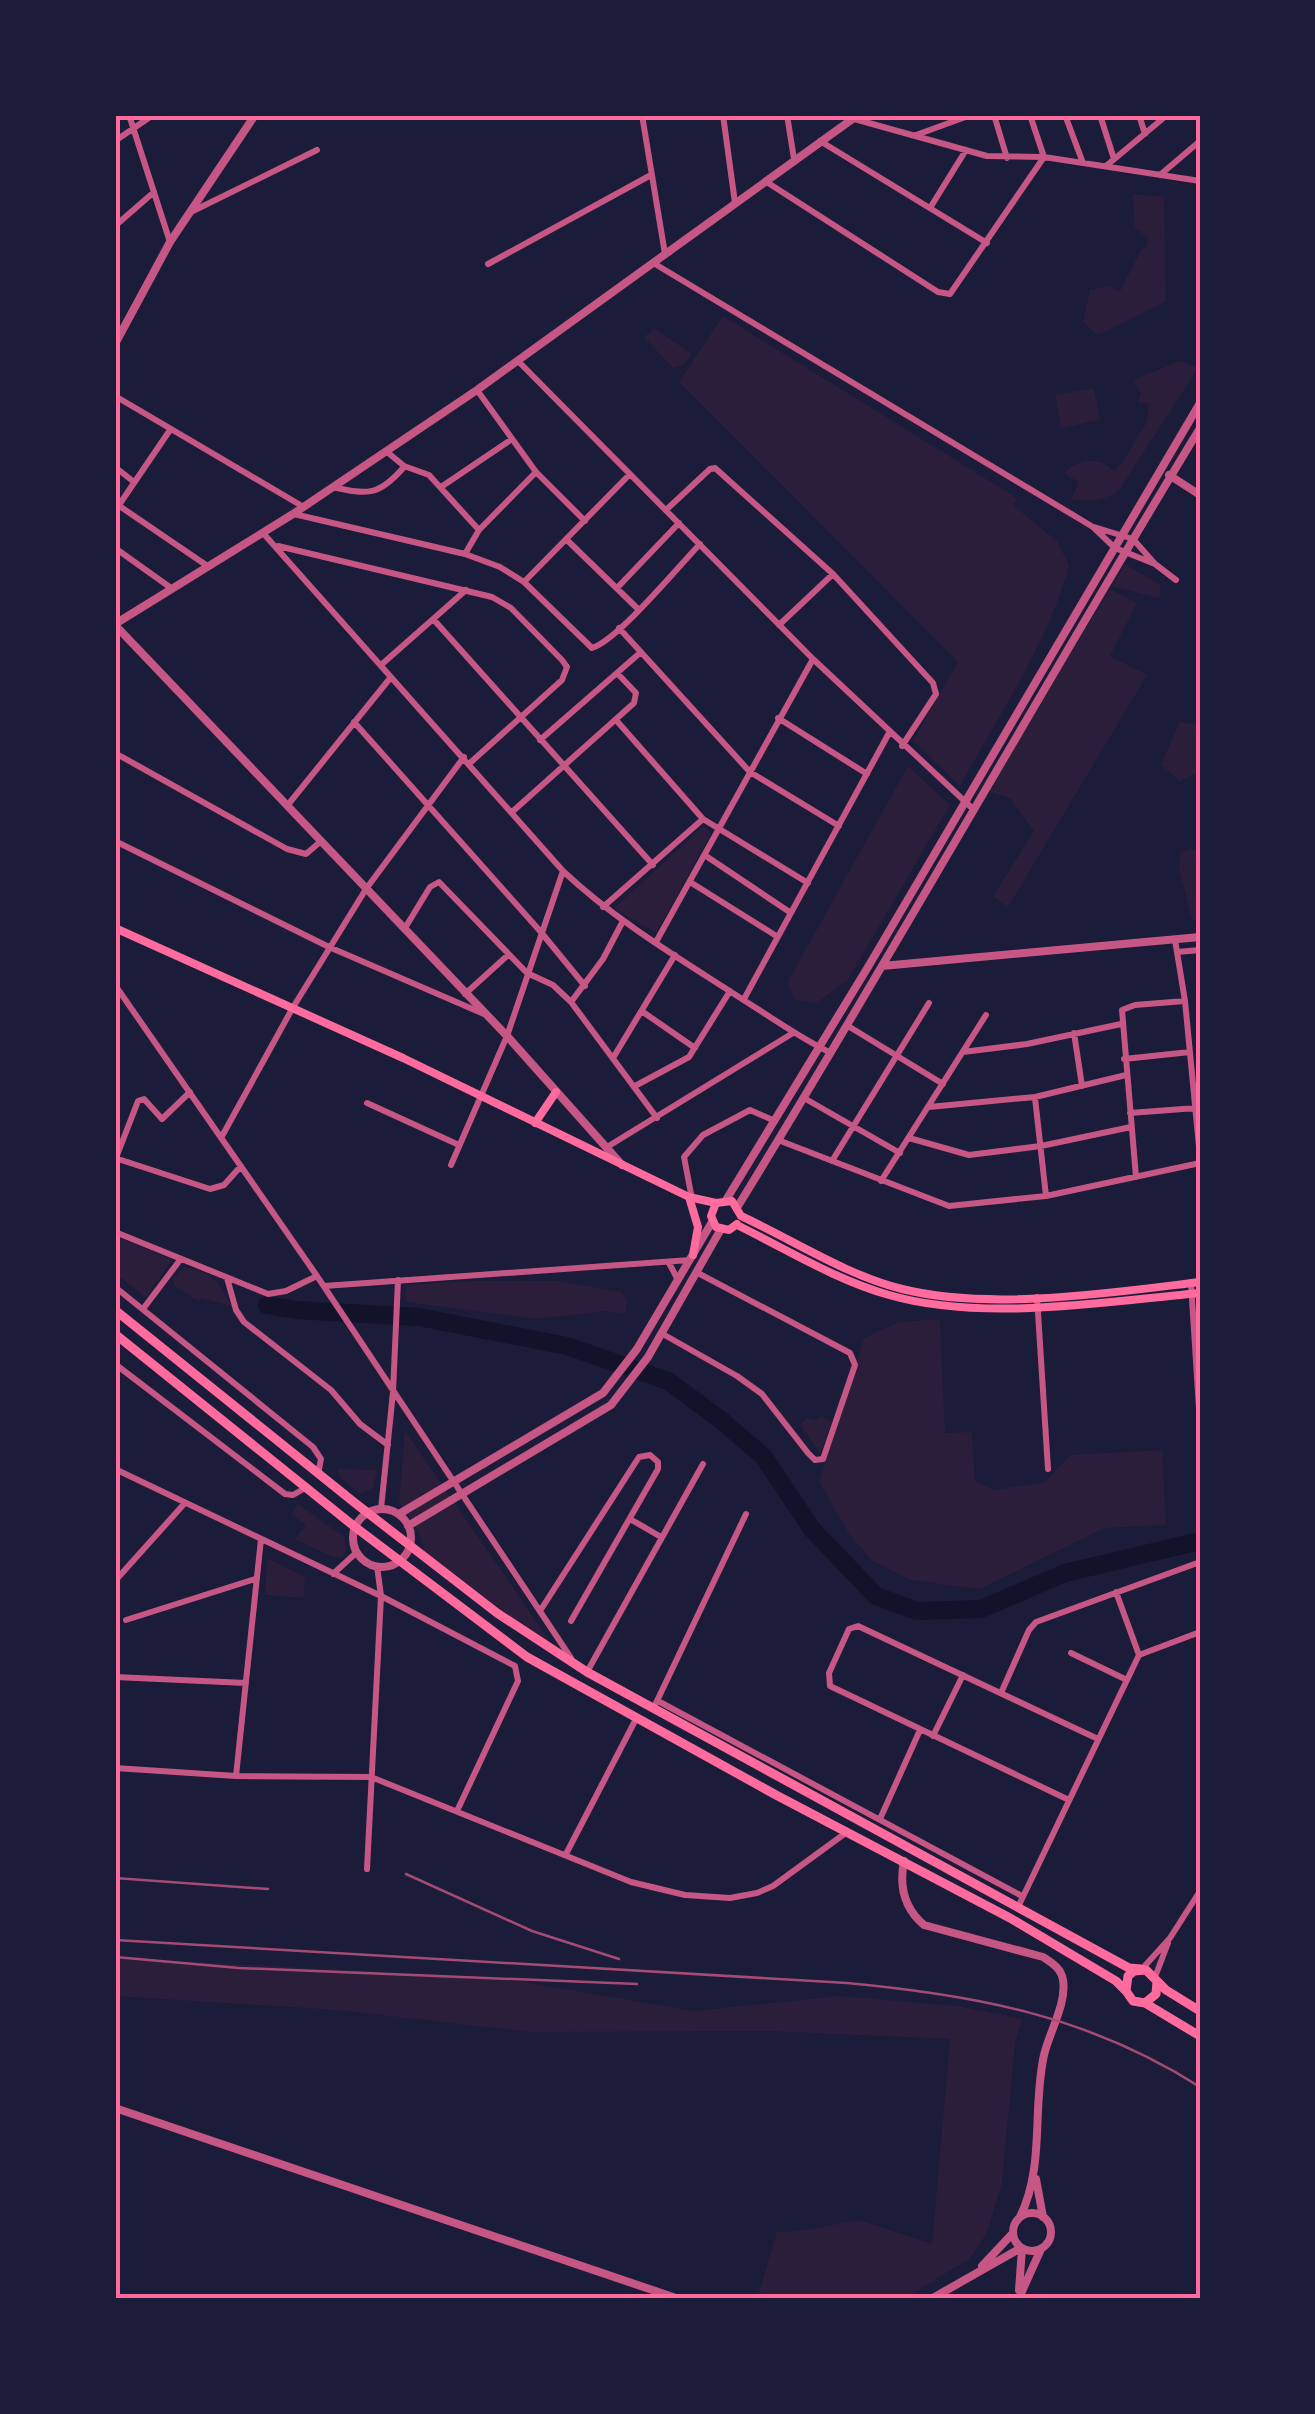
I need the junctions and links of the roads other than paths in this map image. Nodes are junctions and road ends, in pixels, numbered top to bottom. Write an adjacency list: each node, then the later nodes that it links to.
1 (129, 115): 16 (street)
2 (153, 115): 16 (street)
3 (256, 115): 37 (street)
4 (642, 115): 30 (street)
5 (723, 115): 35 (street)
6 (787, 115): 26 (street)
7 (840, 115): 15 (street)
8 (970, 115): 18 (street)
9 (994, 115): 25 (street)
10 (1030, 115): 24 (street)
11 (1065, 115): 28 (street)
12 (1100, 115): 27 (street)
13 (1139, 115): 17 (street)
14 (1167, 115): 17 (street)
15 (854, 117): 18 (street); 20 (street)
16 (133, 128): 19 (street); 34 (street)
17 (1145, 134): 27 (street)
18 (915, 135): 23 (street)
19 (115, 141)
20 (820, 141): 26 (street); 36 (street)
21 (1200, 141): 31 (street)
22 (317, 150): 37 (street)
23 (966, 150): 25 (street); 36 (street)
24 (1044, 157): 25 (street); 28 (street); 40 (street)
25 (1007, 158)
26 (794, 159): 32 (street)
27 (1114, 159): 29 (street)
28 (1082, 163): 29 (street)
29 (1105, 167): 31 (street)
30 (651, 174): 41 (street); 42 (street)
31 (1160, 175): 33 (street)
32 (764, 181): 35 (street); 40 (street)
33 (1200, 181)
34 (154, 192): 38 (street); 39 (street)
35 (735, 203): 41 (street)
36 (930, 208): 40 (street)
37 (190, 213): 39 (street)
38 (115, 226)
39 (170, 242): 44 (street)
40 (986, 243)
41 (665, 256): 43 (street)
42 (488, 264)
43 (655, 264): 45 (street); 69 (street)
44 (115, 344)
45 (518, 362): 46 (street); 57 (street)
46 (477, 390): 51 (street); 52 (street)
47 (115, 396): 50 (street)
48 (1200, 403): 55 (street)
49 (1200, 428): 58 (street)
50 (170, 430): 59 (street); 64 (street)
51 (512, 439): 56 (street); 61 (street)
52 (386, 451): 53 (street); 60 (street)
53 (404, 466): 60 (street); 61 (street)
54 (115, 467): 59 (street)
55 (1161, 470): 58 (street); 72 (street)
56 (536, 472): 67 (street); 70 (street)
57 (630, 474): 65 (street); 67 (street)
58 (1170, 476): 62 (street); 74 (street)
59 (134, 482): 63 (street)
60 (331, 487): 64 (street)
61 (441, 487): 70 (street)
62 (1200, 495)
63 (117, 504): 82 (street)
64 (302, 506): 66 (street)
65 (666, 510): 68 (street); 83 (street)
66 (293, 514): 71 (street); 79 (street)
67 (585, 521): 73 (street)
68 (679, 522): 75 (street); 87 (street)
69 (1093, 527): 72 (street); 78 (street)
70 (479, 530): 79 (street)
71 (262, 532): 76 (street); 82 (street)
72 (1123, 534): 74 (street); 78 (street)
73 (568, 540): 85 (street); 87 (street)
74 (1133, 540): 80 (street); 81 (street)
75 (700, 543): 89 (street); 92 (street)
76 (277, 546): 88 (street); 96 (street)
77 (115, 548): 86 (street)
78 (1115, 548): 80 (street); 111 (street)
79 (464, 554): 85 (street)
80 (1124, 554): 81 (street); 114 (street)
81 (1155, 564): 84 (street)
82 (206, 565): 86 (street)
83 (833, 574): 92 (street); 105 (street)
84 (1176, 580)
85 (524, 582): 93 (street)
86 (171, 588): 91 (street)
87 (617, 588): 89 (street)
88 (467, 589): 90 (street); 99 (street)
89 (638, 609): 93 (street)
90 (434, 620): 96 (street); 99 (street)
91 (115, 624): 112 (street)
92 (779, 625): 95 (street)
93 (618, 628): 94 (street)
94 (641, 652): 97 (street); 109 (street)
95 (813, 659): 100 (street); 103 (street)
96 (380, 665): 98 (street)
97 (616, 673): 101 (street); 104 (street)
98 (391, 677): 102 (street); 107 (street)
99 (520, 718): 104 (street); 107 (street)
100 (778, 718): 109 (street); 110 (street)
101 (616, 720): 108 (street); 116 (street)
102 (354, 722): 112 (street); 113 (street)
103 (889, 733): 105 (street); 110 (street)
104 (540, 740): 108 (street)
105 (902, 746): 111 (street)
106 (115, 754): 120 (street)
107 (467, 760): 113 (street); 115 (street)
108 (564, 766): 115 (street); 122 (street)
109 (750, 772): 117 (street); 118 (street)
110 (866, 774): 118 (street)
111 (964, 801): 114 (street); 143 (street)
112 (288, 806): 120 (street)
113 (429, 806): 126 (street); 132 (street)
114 (972, 808): 142 (street)
115 (512, 812): 123 (street)
116 (703, 819): 117 (street); 122 (street)
117 (720, 826): 121 (street); 125 (street)
118 (839, 826): 125 (street)
119 (115, 841): 137 (street)
120 (320, 842): 126 (street)
121 (706, 856): 124 (street); 128 (street)
122 (653, 865): 127 (street)
123 (562, 871): 127 (street); 132 (street)
124 (690, 882): 133 (street); 136 (street)
125 (808, 883): 128 (street)
126 (366, 889): 131 (street); 137 (street)
127 (604, 907): 129 (street)
128 (791, 913): 133 (street)
129 (623, 921): 136 (street); 146 (street)
130 (115, 928): 153 (main road)
131 (405, 928): 140 (street); 148 (street)
132 (540, 931): 144 (street); 146 (street)
133 (778, 937): 149 (street)
134 (1200, 937): 135 (street)
135 (1175, 940): 139 (street); 142 (street)
136 (656, 942): 141 (street)
137 (329, 947): 153 (street); 155 (street)
138 (1200, 950): 139 (street)
139 (1177, 952): 150 (street)
140 (508, 955): 144 (street); 148 (street)
141 (675, 955): 147 (street); 154 (street)
142 (883, 966): 143 (street); 158 (street)
143 (868, 967): 162 (street)
144 (528, 973): 151 (street); 161 (street)
145 (115, 985): 174 (street)
146 (585, 986): 151 (street)
147 (730, 991): 149 (street); 163 (street)
148 (465, 994): 155 (street)
149 (744, 999): 159 (street)
150 (1186, 1001): 157 (street); 168 (street)
151 (571, 1002): 167 (street)
152 (929, 1003): 166 (street)
153 (292, 1009): 176 (main road); 188 (street)
154 (642, 1012): 163 (street); 167 (street)
155 (484, 1014): 161 (street)
156 (986, 1015): 165 (street)
157 (1122, 1024): 160 (street); 169 (street)
158 (848, 1026): 164 (street); 166 (street)
159 (793, 1033): 162 (street); 183 (street)
160 (1074, 1033): 165 (street); 173 (street)
161 (506, 1036): 175 (street); 176 (street)
162 (820, 1047): 164 (street); 184 (street)
163 (696, 1048): 172 (street)
164 (832, 1052): 178 (street)
165 (962, 1052): 171 (street)
166 (896, 1056): 171 (street); 186 (street)
167 (613, 1058): 172 (street)
168 (1194, 1058): 169 (street); 181 (street)
169 (1124, 1059): 170 (street)
170 (1126, 1075): 173 (street); 182 (street)
171 (942, 1084): 180 (street)
172 (634, 1086): 183 (street)
173 (1082, 1086): 177 (street)
174 (190, 1092): 188 (street); 195 (street)
175 (556, 1092): 185 (main road); 193 (street)
176 (480, 1096): 185 (main road); 191 (street)
177 (1035, 1097): 180 (street); 192 (street)
178 (804, 1098): 186 (street); 190 (street)
179 (367, 1102): 191 (street)
180 (929, 1107): 189 (street)
181 (1196, 1108): 182 (street); 196 (street)
182 (1130, 1113): 187 (street)
183 (657, 1118): 193 (street)
184 (776, 1121): 204 (street); 205 (street)
185 (535, 1123): 200 (main road)
186 (855, 1125): 194 (street); 197 (street)
187 (1131, 1127): 192 (street); 201 (street)
188 (222, 1138): 199 (street)
189 (909, 1138): 192 (street); 194 (street)
190 (778, 1140): 197 (street); 206 (street)
191 (459, 1145): 198 (street)
192 (1041, 1146): 203 (street)
193 (608, 1147): 200 (street)
194 (900, 1152): 202 (street)
195 (116, 1158): 199 (street)
196 (1200, 1160): 201 (street)
197 (832, 1162): 202 (street)
198 (450, 1165)
199 (241, 1166): 216 (street)
200 (625, 1168): 204 (main road)
201 (1136, 1177): 203 (street)
202 (881, 1181): 203 (street)
203 (1046, 1196)
204 (692, 1198): 205 (main road); 208 (main road); 212 (main road)
205 (721, 1201): 206 (main road); 208 (main road)
206 (738, 1206): 207 (main road)
207 (741, 1216): 209 (main road); 223 (main road)
208 (712, 1217): 210 (main road); 212 (street)
209 (737, 1225): 210 (main road); 223 (main road)
210 (721, 1229): 215 (street)
211 (115, 1232): 213 (street)
212 (692, 1258): 214 (street); 219 (street)
213 (180, 1260): 217 (street); 224 (street)
214 (669, 1262): 218 (street); 219 (street)
215 (696, 1272): 226 (street); 226 (street)
216 (316, 1276): 217 (street); 222 (street)
217 (227, 1278): 235 (street)
218 (398, 1280): 222 (street); 233 (street)
219 (678, 1280): 240 (street)
220 (115, 1286): 224 (street)
221 (1196, 1288): 223 (main road); 229 (street)
222 (325, 1289): 233 (street)
223 (1037, 1302): 238 (street)
224 (143, 1308): 228 (street)
225 (115, 1310): 230 (main road)
226 (661, 1333): 242 (street)
227 (115, 1334): 241 (main road)
228 (176, 1336): 230 (street); 239 (street)
229 (1197, 1337): 232 (street)
230 (163, 1350): 239 (main road)
231 (115, 1364): 241 (street)
232 (1199, 1391): 234 (street)
233 (393, 1392): 235 (street); 240 (street)
234 (1200, 1424)
235 (388, 1445): 244 (street)
236 (703, 1464): 251 (street)
237 (115, 1469): 243 (street)
238 (1048, 1469)
239 (318, 1474): 245 (main road)
240 (453, 1481): 242 (street); 246 (street)
241 (307, 1487): 250 (main road)
242 (464, 1494): 249 (street); 263 (street)
243 (184, 1504): 252 (street); 260 (street)
244 (381, 1508): 245 (street); 246 (street)
245 (367, 1512): 250 (street); 253 (main road)
246 (399, 1514): 249 (street)
247 (746, 1514): 276 (street)
248 (630, 1519): 251 (street); 263 (street); 265 (street)
249 (408, 1526): 253 (street)
250 (355, 1527): 254 (street); 255 (main road)
251 (662, 1538): 270 (street)
252 (261, 1539): 258 (street); 259 (street)
253 (410, 1545): 255 (street); 269 (main road)
254 (357, 1552): 257 (street); 258 (street)
255 (400, 1561): 257 (street); 277 (main road)
256 (1200, 1562): 261 (street)
257 (377, 1566): 262 (street)
258 (333, 1574): 262 (street)
259 (255, 1580): 264 (street); 274 (street)
260 (115, 1581)
261 (1116, 1592): 268 (street); 275 (street)
262 (381, 1596): 283 (street); 285 (street)
263 (540, 1611): 269 (street)
264 (126, 1620)
265 (570, 1621)
266 (1200, 1632): 268 (street)
267 (1071, 1653): 273 (street)
268 (1139, 1655): 273 (street)
269 (575, 1664): 270 (main road)
270 (588, 1672): 276 (main road)
271 (962, 1675): 275 (street); 278 (street); 279 (street)
272 (115, 1678): 274 (street)
273 (1126, 1680): 280 (street)
274 (246, 1683): 282 (street)
275 (1001, 1693): 280 (street)
276 (655, 1705): 286 (street); 292 (main road)
277 (636, 1719): 287 (main road); 288 (street)
278 (920, 1730): 279 (street); 286 (street)
279 (933, 1736): 284 (street)
280 (1098, 1738): 284 (street)
281 (115, 1768): 282 (street)
282 (236, 1776): 283 (street)
283 (371, 1777): 285 (street); 290 (street)
284 (1069, 1800): 292 (street)
285 (457, 1811): 288 (street)
286 (880, 1819): 292 (street)
287 (848, 1832): 288 (street); 289 (main road)
288 (566, 1854)
289 (904, 1861): 296 (main road); 301 (street)
290 (367, 1869)
291 (1200, 1891): 293 (street)
292 (1020, 1902): 294 (main road)
293 (1170, 1938): 294 (street); 295 (street)
294 (1142, 1969): 295 (main road); 296 (main road)
295 (1156, 1979): 297 (main road); 298 (main road)
296 (1126, 1991): 297 (main road)
297 (1145, 2002): 299 (main road)
298 (1200, 2012)
299 (1200, 2036)
300 (115, 2108): 308 (street)
301 (1035, 2175): 302 (street); 303 (street)
302 (1020, 2217): 303 (street); 304 (street)
303 (1043, 2217): 306 (street)
304 (1013, 2233): 305 (street); 307 (street)
305 (1022, 2249): 306 (street); 307 (street); 310 (street)
306 (1041, 2249): 310 (street)
307 (974, 2274): 309 (street)
308 (679, 2299)
309 (931, 2299)
310 (1019, 2299)

